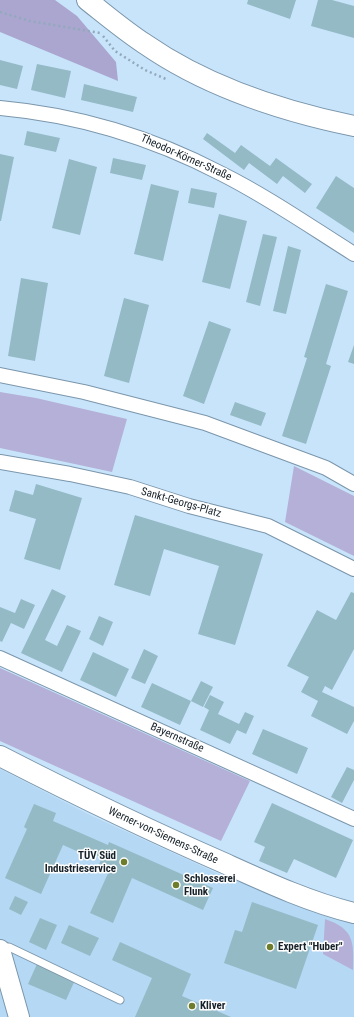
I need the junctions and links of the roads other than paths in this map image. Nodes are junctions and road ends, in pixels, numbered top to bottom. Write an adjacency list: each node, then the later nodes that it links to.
1 (87, 0): 3 (street)
2 (0, 108): 4 (street, Theodor-Körner-Straße)
3 (354, 126)
4 (354, 254)
5 (0, 375): 7 (street)
6 (0, 462): 8 (street, Sankt-Georgs-Platz)
7 (354, 484)
8 (354, 569)
9 (0, 658): 11 (street, Bayernstraße)
10 (0, 756): 12 (street, Werner-von-Siemens-Straße)
11 (354, 819)
12 (354, 913)
13 (0, 949): 14 (lane); 15 (street)
14 (120, 1000)
15 (19, 1017)

